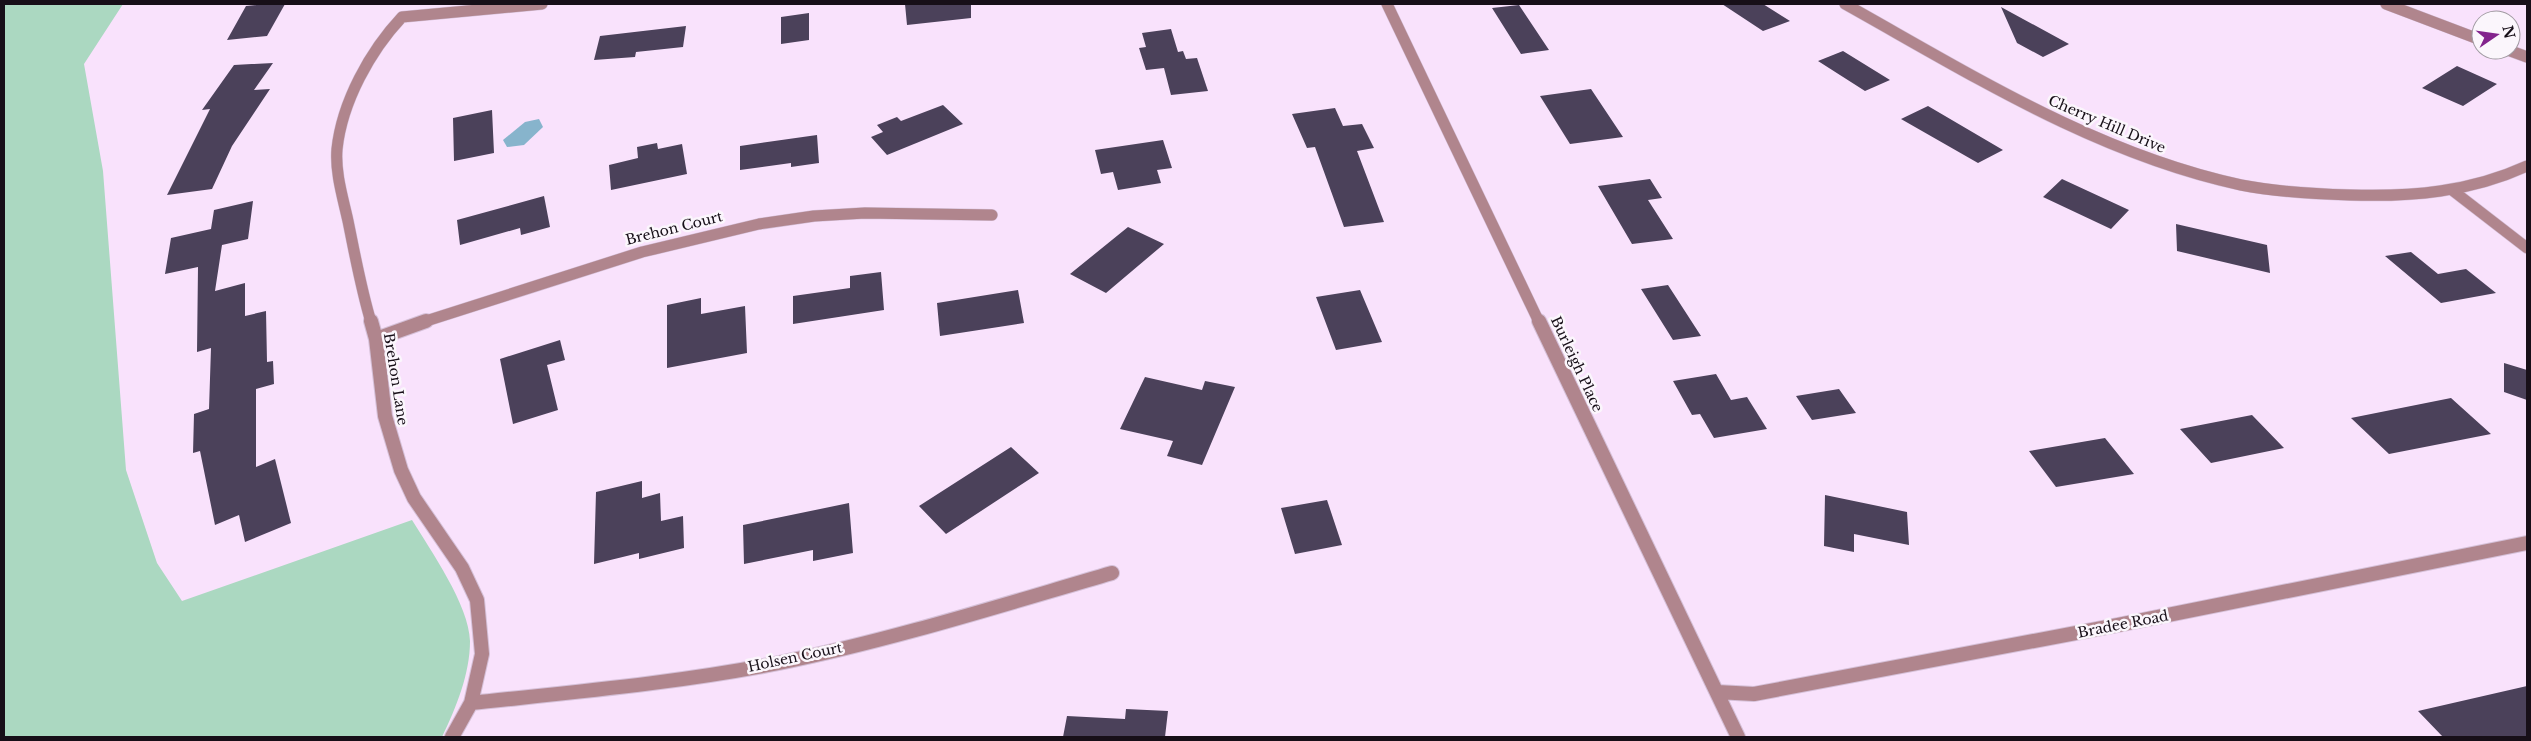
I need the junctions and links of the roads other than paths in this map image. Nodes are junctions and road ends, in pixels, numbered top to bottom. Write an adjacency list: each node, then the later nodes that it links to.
1 (542, 4): 10 (street, Brehon Lane)
2 (1387, 4): 13 (street, Burleigh Place)
3 (1845, 4): 7 (street, Cherry Hill Drive)
4 (2386, 4): 5 (street)
5 (2471, 36)
6 (2527, 166): 7 (street, Cherry Hill Drive)
7 (2452, 190): 9 (street)
8 (992, 215): 10 (street, Brehon Court)
9 (2527, 248)
10 (376, 339): 14 (street, Brehon Lane)
11 (2527, 543): 13 (street, Bradee Road)
12 (1112, 573): 14 (street, Holsen Court)
13 (1717, 692): 16 (street, Burleigh Place)
14 (471, 702): 15 (street, Brehon Lane)
15 (452, 737)
16 (1738, 737)

